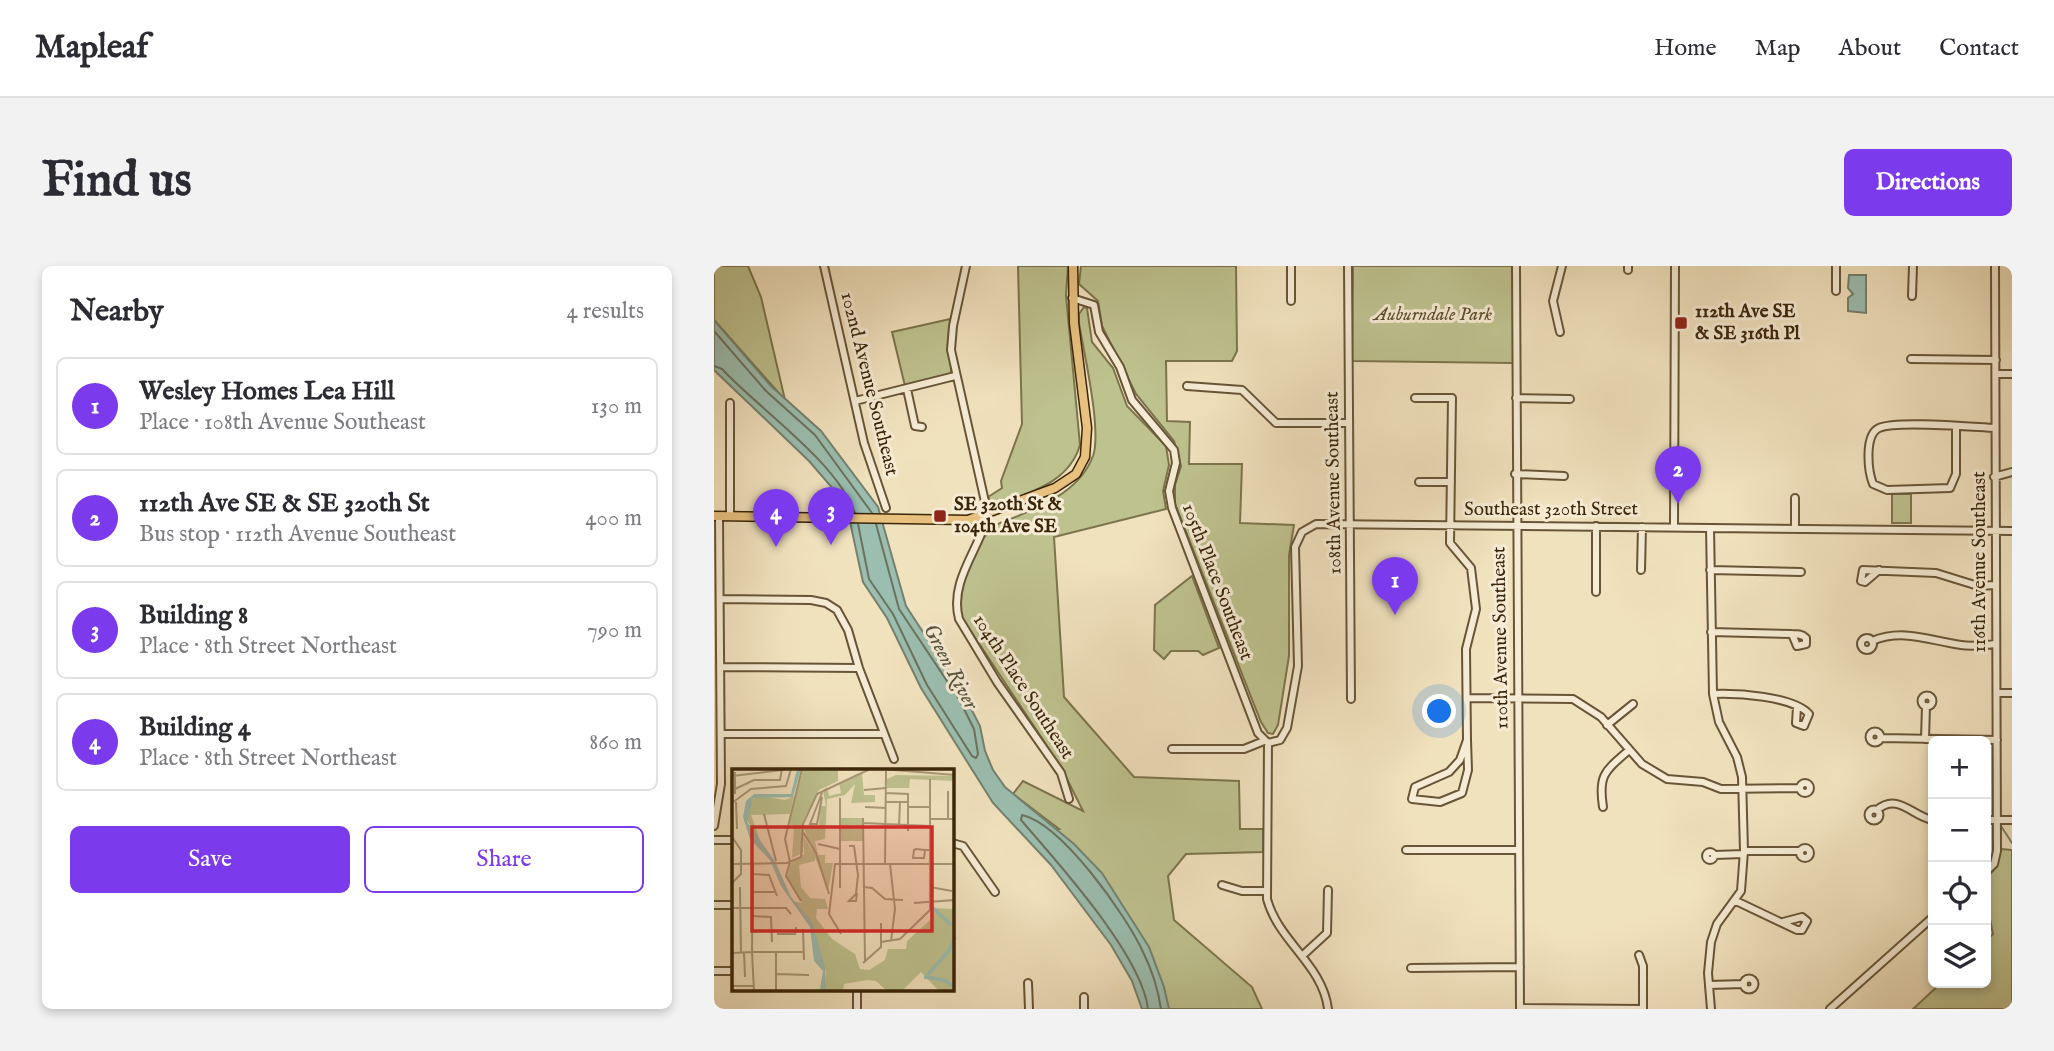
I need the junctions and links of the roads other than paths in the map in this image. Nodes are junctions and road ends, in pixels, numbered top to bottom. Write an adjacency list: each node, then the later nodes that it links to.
1 (824, 266): 27 (street, 102nd Avenue Southeast)
2 (966, 266): 21 (street)
3 (1073, 266): 14 (main road)
4 (1291, 266): 15 (street)
5 (1348, 266): 29 (street, 108th Avenue Southeast)
6 (1516, 266): 25 (street, 110th Avenue Southeast)
7 (1562, 266): 16 (street)
8 (1675, 266): 50 (street)
9 (1836, 266): 12 (street)
10 (1913, 266): 13 (street)
11 (1995, 266): 18 (street, 116th Avenue Southeast)
12 (1836, 291)
13 (1912, 296)
14 (1072, 298): 41 (main road); 85 (street, 105th Place Southeast)
15 (1291, 301)
16 (1560, 332)
17 (1911, 359): 18 (street)
18 (1996, 360): 19 (street, 116th Avenue Southeast)
19 (1996, 374): 20 (street); 32 (street, 116th Avenue Southeast)
20 (2012, 374)
21 (955, 376): 23 (street); 41 (street)
22 (1187, 386): 29 (street)
23 (907, 389): 27 (street); 31 (street)
24 (1415, 398): 38 (street)
25 (1516, 398): 26 (street); 34 (street, 110th Avenue Southeast)
26 (1570, 399)
27 (855, 401): 40 (street, 102nd Avenue Southeast)
28 (730, 403): 42 (street)
29 (1348, 423): 45 (street, 108th Avenue Southeast)
30 (1956, 426): 30 (street); 32 (street)
31 (922, 427)
32 (1995, 428): 36 (street, 116th Avenue Southeast)
33 (2012, 472): 36 (street)
34 (1515, 474): 35 (street); 47 (street, 110th Avenue Southeast)
35 (1564, 476)
36 (1994, 477): 53 (street, 116th Avenue Southeast)
37 (1419, 482): 38 (street)
38 (1451, 482): 46 (street)
39 (1795, 498): 52 (street)
40 (886, 508)
41 (988, 515): 43 (main road); 91 (street, 104th Place Southeast)
42 (730, 516): 43 (main road); 44 (main road)
43 (755, 518): 44 (main road)
44 (717, 519): 61 (street)
45 (1350, 523): 46 (street, Southeast 320th Street); 74 (street, 108th Avenue Southeast); 85 (street, Southeast 320th Street)
46 (1450, 525): 47 (street, Southeast 320th Street); 73 (street)
47 (1515, 526): 48 (street, Southeast 320th Street); 72 (street, 110th Avenue Southeast)
48 (1596, 526): 49 (street, Southeast 320th Street); 60 (street)
49 (1642, 527): 50 (street, Southeast 320th Street); 55 (street)
50 (1674, 527): 51 (street, Southeast 320th Street)
51 (1710, 528): 52 (street, Southeast 320th Street); 56 (street)
52 (1794, 528): 53 (street, Southeast 320th Street)
53 (1994, 531): 54 (street, Southeast 320th Street); 59 (street, 116th Avenue Southeast)
54 (2012, 531)
55 (1641, 570)
56 (1710, 570): 58 (street); 62 (street)
57 (1879, 570): 59 (street)
58 (1801, 572)
59 (1995, 585): 65 (street, 116th Avenue Southeast)
60 (1596, 592)
61 (720, 599): 66 (street); 67 (street)
62 (1711, 632): 63 (street); 71 (street)
63 (1792, 634)
64 (1872, 641): 65 (street)
65 (1996, 645): 68 (street, 116th Avenue Southeast)
66 (721, 667): 67 (street); 70 (street)
67 (859, 668): 80 (street)
68 (1997, 693): 69 (street); 84 (street, 116th Avenue Southeast)
69 (2012, 693)
70 (717, 694): 79 (street)
71 (1713, 694): 77 (street); 89 (street)
72 (1518, 697): 73 (street); 78 (street); 103 (street, 110th Avenue Southeast)
73 (1467, 698): 83 (street)
74 (1351, 699)
75 (1633, 704): 78 (street)
76 (1926, 706): 82 (street)
77 (1797, 707)
78 (1607, 724): 87 (street)
79 (721, 734): 80 (street); 98 (street)
80 (884, 734): 88 (street)
81 (1881, 738): 82 (street)
82 (1925, 739): 84 (street)
83 (1467, 740): 83 (street)
84 (1997, 740): 96 (street, 116th Avenue Southeast)
85 (1266, 742): 86 (street); 110 (street)
86 (1172, 749)
87 (1628, 751): 89 (street); 92 (street)
88 (894, 759)
89 (1743, 788): 90 (street); 105 (street)
90 (1800, 788)
91 (1069, 799)
92 (1603, 807)
93 (1877, 810): 94 (street)
94 (1928, 818)
95 (1991, 820): 96 (street)
96 (1995, 820): 97 (street); 107 (street, 116th Avenue Southeast)
97 (2012, 820)
98 (714, 826)
99 (714, 840): 100 (street)
100 (732, 840)
101 (954, 843): 111 (street)
102 (1406, 850): 103 (street)
103 (1519, 850): 119 (street, 110th Avenue Southeast)
104 (1800, 851): 105 (street)
105 (1744, 853): 106 (street); 112 (street)
106 (1714, 855)
107 (1991, 865)
108 (1222, 885): 110 (street)
109 (1328, 890): 118 (street)
110 (1266, 891): 118 (street)
111 (995, 892)
112 (1735, 901): 116 (street); 125 (street)
113 (714, 905): 114 (street)
114 (732, 905)
115 (1928, 921): 133 (street)
116 (1783, 922)
117 (1639, 955): 131 (street)
118 (1302, 957): 130 (street)
119 (1520, 967): 120 (street); 127 (street, 110th Avenue Southeast)
120 (1411, 968)
121 (714, 971): 122 (street)
122 (732, 971)
123 (1028, 983): 128 (street)
124 (1744, 984): 125 (street)
125 (1709, 985): 132 (street)
126 (1084, 997): 129 (street)
127 (1520, 1008): 131 (street)
128 (1029, 1009)
129 (1084, 1009)
130 (1328, 1009)
131 (1643, 1009)
132 (1711, 1009)
133 (1830, 1009)

